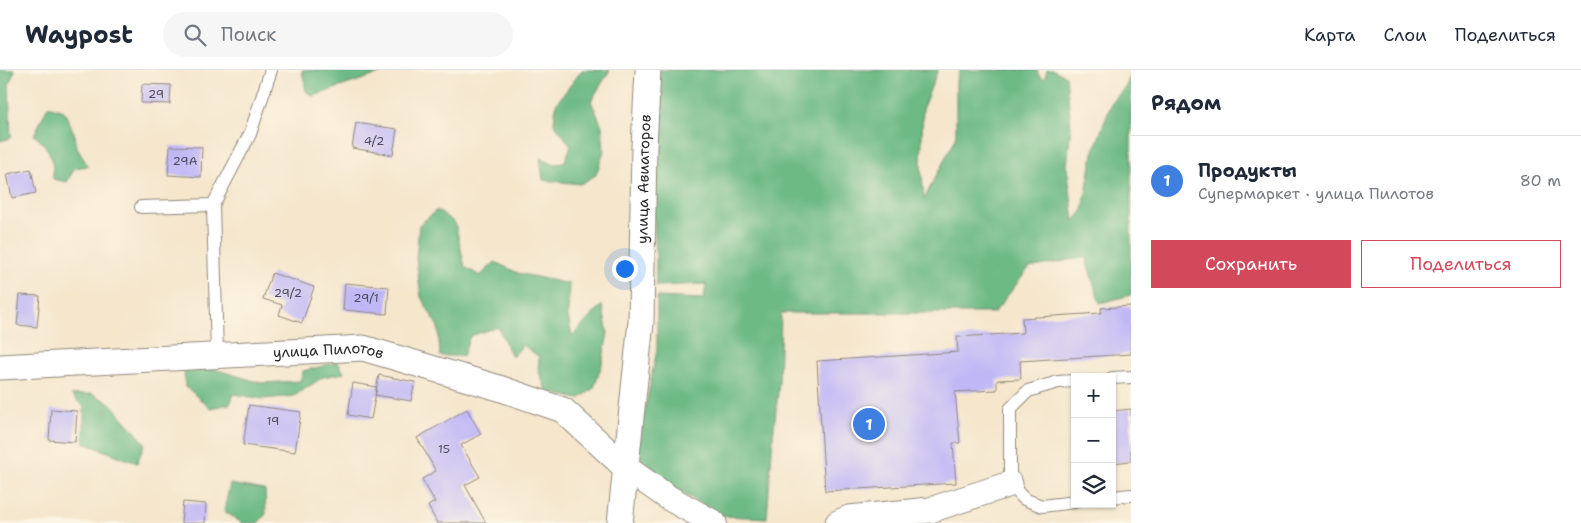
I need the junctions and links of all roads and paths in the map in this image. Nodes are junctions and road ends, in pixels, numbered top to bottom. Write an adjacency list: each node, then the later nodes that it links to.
1 (271, 70): 3 (lane)
2 (648, 70): 10 (street, улица Авиаторов)
3 (213, 205): 4 (lane); 5 (lane)
4 (141, 207)
5 (217, 356): 6 (street, улица Пилотов); 10 (street, улица Пилотов)
6 (0, 367)
7 (1131, 377): 8 (lane)
8 (1116, 378)
9 (1071, 381): 11 (lane)
10 (626, 468): 15 (street); 16 (street, улица Пилотов)
11 (1010, 484): 14 (lane); 17 (street)
12 (1131, 495): 13 (lane)
13 (1116, 497)
14 (1071, 502)
15 (620, 523)
16 (714, 523)
17 (838, 523)

